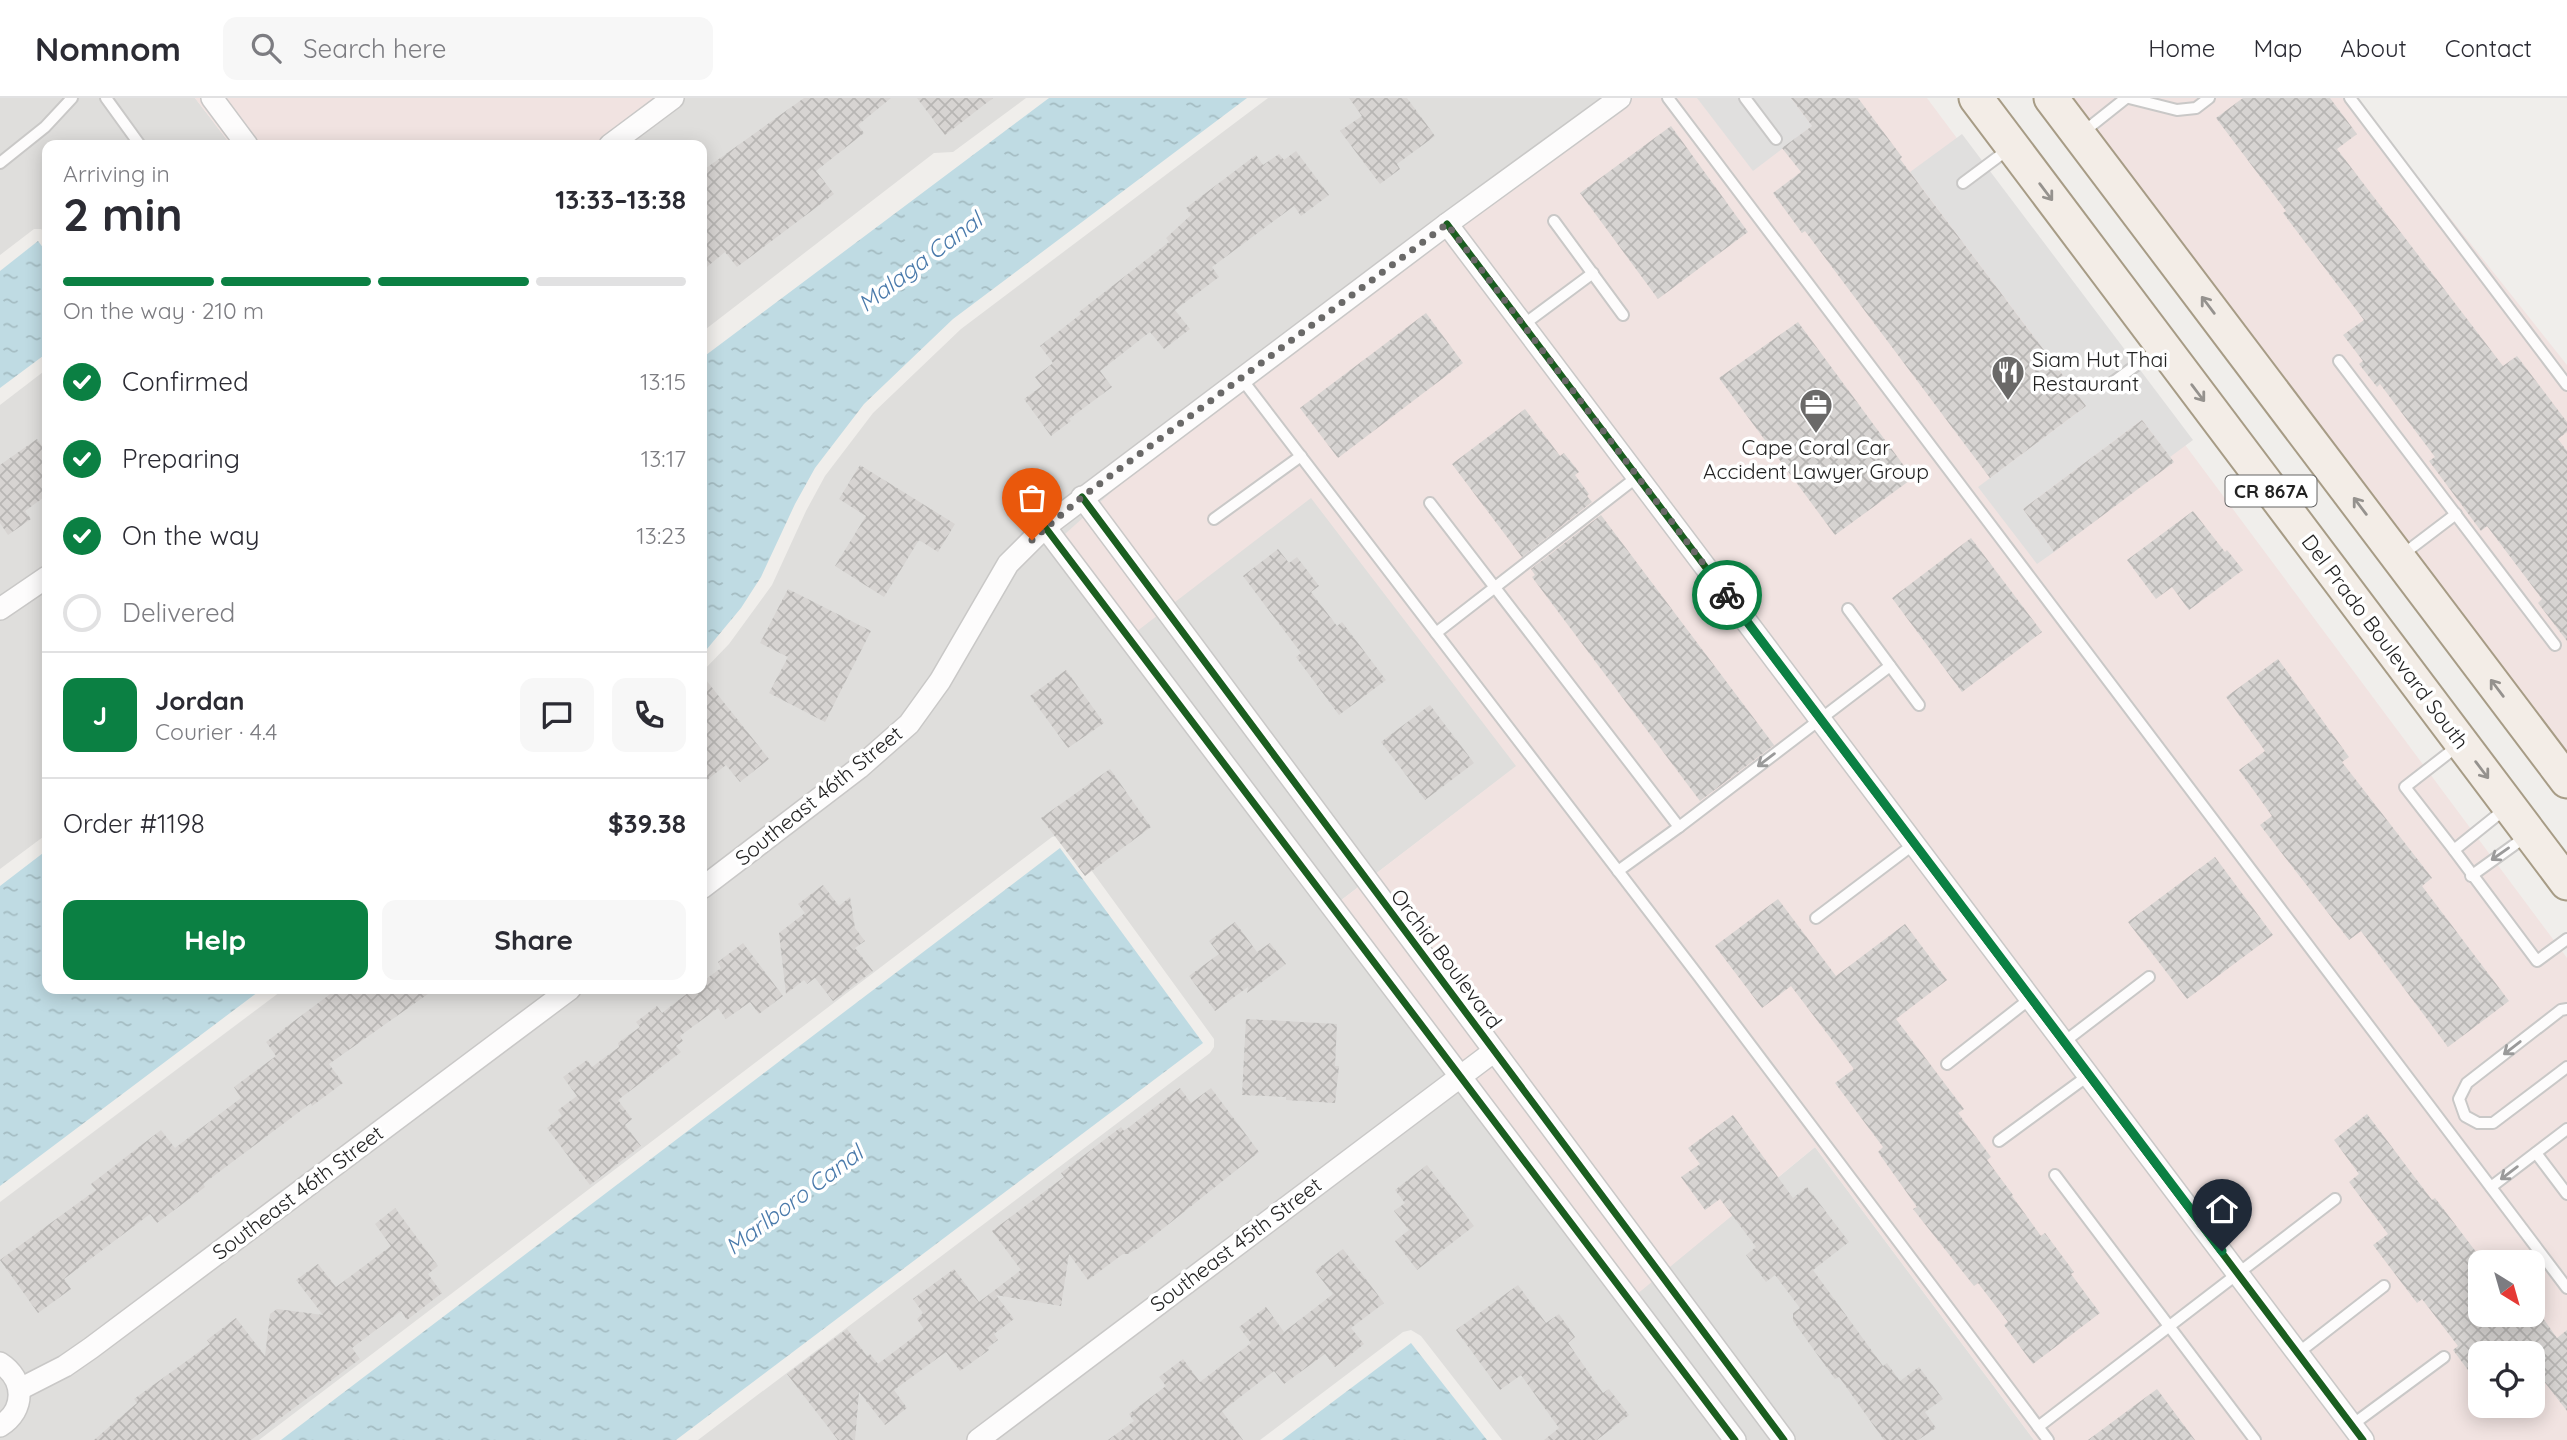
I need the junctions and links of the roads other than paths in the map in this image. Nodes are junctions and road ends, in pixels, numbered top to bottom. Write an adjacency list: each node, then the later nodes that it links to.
1 (72, 98): 19 (lane)
2 (106, 98): 15 (lane)
3 (212, 98): 16 (street)
4 (673, 98): 17 (street)
5 (1620, 98): 22 (street, Southeast 46th Street)
6 (1668, 98): 73 (lane)
7 (1745, 98): 14 (lane)
8 (1976, 98): 18 (main road, Del Prado Boulevard South / CR 867A)
9 (2051, 98): 13 (main road, CR 867A)
10 (2128, 98): 11 (lane); 13 (lane)
11 (2209, 98)
12 (2350, 98): 30 (lane)
13 (2079, 135): 38 (main road, CR 867A, one-way to 13)
14 (1776, 139)
15 (136, 140)
16 (243, 140)
17 (617, 140)
18 (2012, 146): 20 (lane); 26 (main road, Del Prado Boulevard South / CR 867A, one-way to 26)
19 (0, 163)
20 (1963, 183)
21 (1555, 221): 23 (lane)
22 (1447, 224): 25 (street); 28 (street, Southeast 46th Street)
23 (1593, 273): 24 (lane); 25 (lane)
24 (1623, 316)
25 (1523, 325): 32 (street)
26 (2162, 346): 29 (lane); 48 (main road, Del Prado Boulevard South / CR 867A, one-way to 48)
27 (2339, 361): 35 (lane)
28 (1241, 378): 31 (lane); 33 (street, Southeast 46th Street)
29 (2112, 383)
30 (2567, 385)
31 (1301, 456): 36 (lane); 43 (lane)
32 (1637, 477): 40 (lane); 47 (street)
33 (1082, 497): 37 (street, Southeast 46th Street); 66 (street, Orchid Boulevard)
34 (1430, 503): 40 (lane)
35 (2456, 514): 38 (lane); 44 (lane)
36 (1214, 519)
37 (1045, 527): 58 (street, Southeast 46th Street); 69 (street)
38 (2399, 558): 49 (main road, CR 867A, one-way to 38)
39 (42, 580): 41 (street)
40 (1496, 586): 43 (lane); 51 (lane)
41 (0, 609)
42 (1848, 610): 45 (lane)
43 (1436, 633): 55 (lane)
44 (2555, 645)
45 (1890, 666): 46 (lane); 47 (lane)
46 (1919, 705)
47 (1820, 719): 51 (lane, one-way to 51); 53 (street)
48 (2461, 743): 50 (main road, Del Prado Boulevard South / CR 867A, one-way to 50); 54 (lane)
49 (2567, 781)
50 (2509, 806): 52 (main road, Del Prado Boulevard South / CR 867A); 54 (lane)
51 (1679, 827): 55 (lane)
52 (2530, 834): 56 (lane, one-way to 56); 57 (main road, Del Prado Boulevard South / CR 867A)
53 (1914, 844): 59 (lane); 63 (street)
54 (2454, 850): 56 (lane)
55 (1618, 871): 89 (lane)
56 (2471, 876): 60 (lane)
57 (2567, 883)
58 (707, 884)
59 (1816, 918)
60 (2567, 939)
61 (2149, 977): 65 (lane)
62 (563, 994): 87 (street, Southeast 46th Street)
63 (2031, 998): 65 (street); 67 (lane)
64 (2567, 1009): 71 (lane, one-way to 71)
65 (2064, 1042): 70 (street)
66 (1493, 1052): 69 (street, Southeast 45th Street); 93 (street, Orchid Boulevard)
67 (1947, 1064)
68 (2567, 1067): 71 (lane)
69 (1461, 1075): 91 (street, Southeast 45th Street); 92 (street)
70 (2089, 1075): 74 (lane); 80 (street)
71 (2465, 1116): 73 (lane)
72 (2567, 1129): 75 (lane)
73 (2447, 1130): 77 (lane)
74 (1999, 1141)
75 (2536, 1153): 77 (lane, one-way to 77); 78 (lane)
76 (2055, 1175): 83 (lane)
77 (2491, 1187): 82 (lane)
78 (2567, 1194)
79 (2334, 1199): 80 (lane)
80 (2238, 1273): 83 (lane); 84 (street)
81 (2384, 1286): 84 (lane)
82 (2567, 1288)
83 (2168, 1327): 89 (lane); 95 (lane)
84 (2298, 1353): 90 (street)
85 (2444, 1357): 90 (lane)
86 (0, 1363): 87 (street)
87 (20, 1390): 88 (street)
88 (0, 1426)
89 (2038, 1427): 94 (lane)
90 (2357, 1433)
91 (978, 1440)
92 (1735, 1440)
93 (1784, 1440)
94 (2048, 1440)
95 (2255, 1440)

